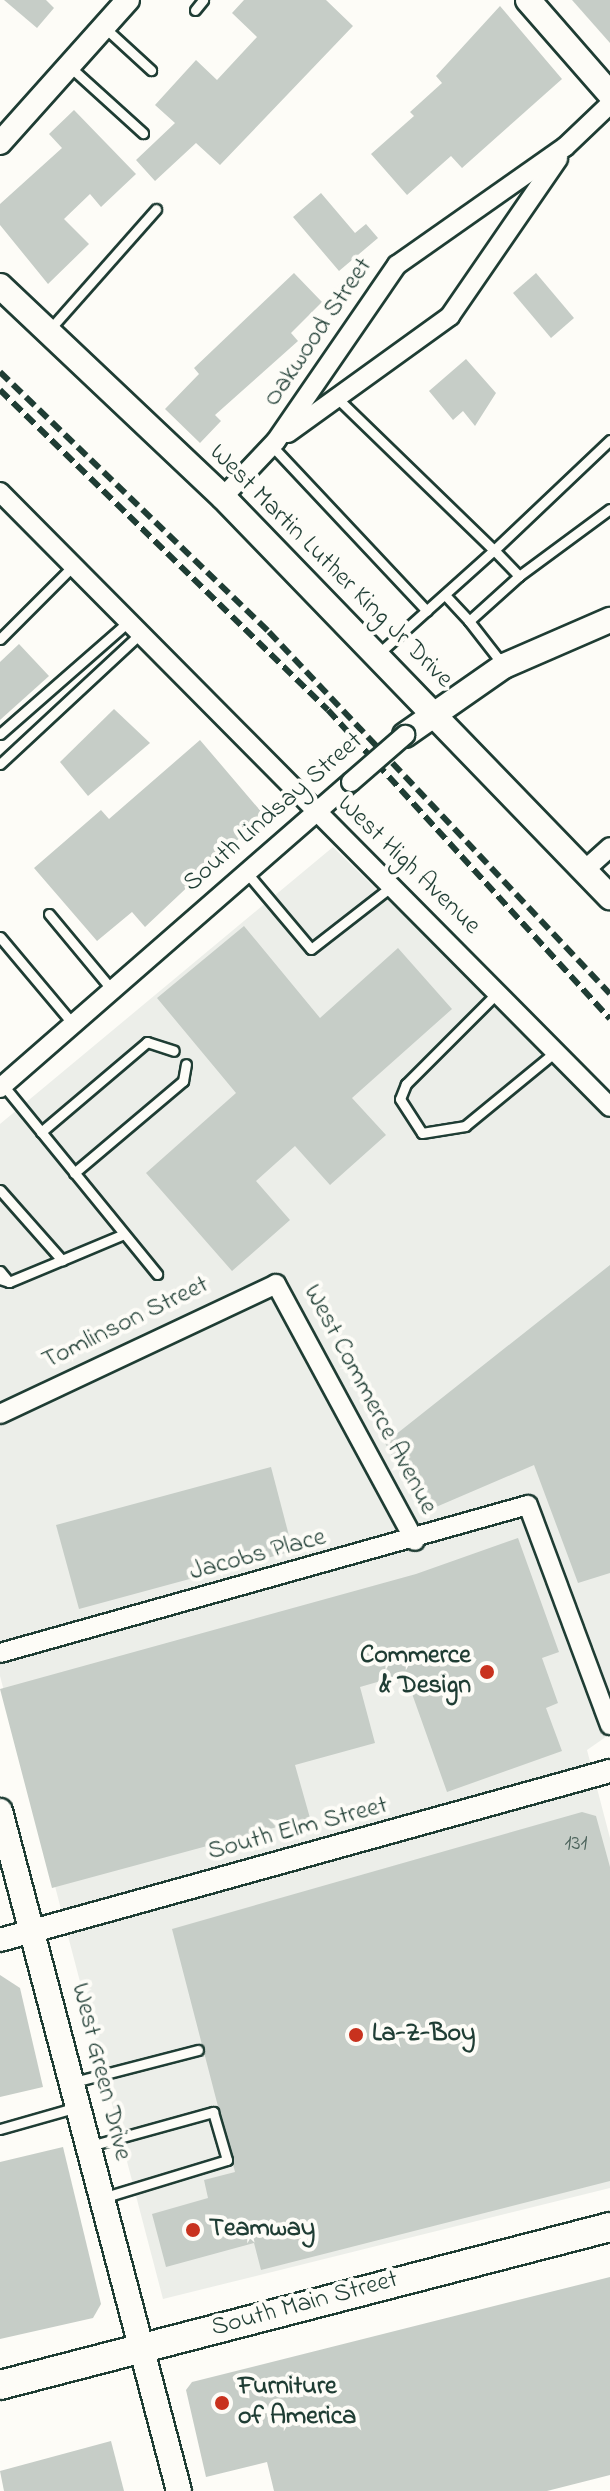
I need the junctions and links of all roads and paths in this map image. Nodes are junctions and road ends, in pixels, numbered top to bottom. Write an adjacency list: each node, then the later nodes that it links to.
1 (128, 0): 5 (street)
2 (203, 0): 4 (lane)
3 (528, 0): 8 (main road)
4 (195, 10)
5 (104, 27): 6 (street); 7 (lane)
6 (69, 66): 9 (lane); 10 (street)
7 (151, 70)
8 (607, 89): 11 (street, Oakwood Street)
9 (143, 133)
10 (1, 140)
11 (565, 147): 15 (street, Oakwood Street); 17 (street, Oakwood Street)
12 (156, 209): 14 (lane)
13 (0, 286): 14 (main road, West Martin Luther King Jr Drive)
14 (48, 332): 19 (main road, West Martin Luther King Jr Drive)
15 (337, 398): 17 (street, Oakwood Street); 21 (lane)
16 (610, 440): 21 (lane)
17 (274, 444): 19 (street, Oakwood Street); 25 (lane)
18 (0, 492): 22 (street, West High Avenue)
19 (223, 497): 30 (main road, West Martin Luther King Jr Drive)
20 (610, 509): 23 (lane)
21 (494, 550): 23 (lane); 24 (lane)
22 (73, 566): 28 (street, West High Avenue); 29 (lane)
23 (519, 576): 27 (lane)
24 (445, 595): 25 (lane); 27 (lane)
25 (427, 611): 30 (lane)
26 (610, 620): 31 (main road, South Lindsay Street)
27 (469, 621): 31 (lane)
28 (134, 628): 33 (lane); 35 (lane); 36 (street, West High Avenue)
29 (0, 639)
30 (378, 654): 32 (main road, West Martin Luther King Jr Drive)
31 (504, 666): 32 (main road, South Lindsay Street)
32 (433, 710): 34 (main road, South Lindsay Street); 38 (main road, West Martin Luther King Jr Drive)
33 (0, 734)
34 (405, 735): 36 (street, South Lindsay Street, bridge)
35 (0, 764)
36 (316, 813): 39 (street, South Lindsay Street); 40 (street, West High Avenue)
37 (610, 847): 38 (street)
38 (587, 868): 41 (main road, West Martin Luther King Jr Drive)
39 (247, 873): 40 (lane); 44 (street, South Lindsay Street)
40 (392, 886): 45 (street, West High Avenue)
41 (610, 897)
42 (49, 914): 44 (lane)
43 (0, 937): 46 (lane)
44 (112, 990): 46 (street, South Lindsay Street)
45 (499, 991): 47 (street, West High Avenue); 47 (lane)
46 (73, 1024): 50 (street, South Lindsay Street)
47 (557, 1049): 51 (street, West High Avenue)
48 (174, 1051): 52 (lane)
49 (186, 1064): 53 (lane)
50 (1, 1086): 52 (lane)
51 (610, 1107)
52 (41, 1132): 53 (lane)
53 (74, 1173): 55 (lane)
54 (0, 1190): 56 (lane)
55 (124, 1234): 56 (lane); 58 (lane)
56 (62, 1260): 59 (lane)
57 (0, 1271): 59 (lane)
58 (157, 1274)
59 (4, 1281)
60 (276, 1284): 61 (street, Tomlinson Street); 62 (street, West Commerce Avenue)
61 (0, 1414)
62 (415, 1541): 63 (street, Jacobs Place); 64 (street, Jacobs Place)
63 (0, 1653)
64 (610, 1725)
65 (610, 1771): 67 (street, South Elm Street)
66 (1, 1815): 67 (main road, West Green Drive)
67 (36, 1931): 68 (street, South Elm Street); 70 (main road, West Green Drive)
68 (0, 1940)
69 (198, 2050): 70 (lane)
70 (74, 2082): 71 (main road, West Green Drive)
71 (80, 2106): 72 (lane); 73 (main road, West Green Drive)
72 (0, 2129)
73 (90, 2146): 74 (main road, West Green Drive); 74 (lane)
74 (102, 2198): 76 (main road, West Green Drive)
75 (610, 2227): 76 (main road, South Main Street)
76 (140, 2349): 77 (main road, South Main Street); 78 (main road, West Green Drive)
77 (1, 2381)
78 (179, 2491)

